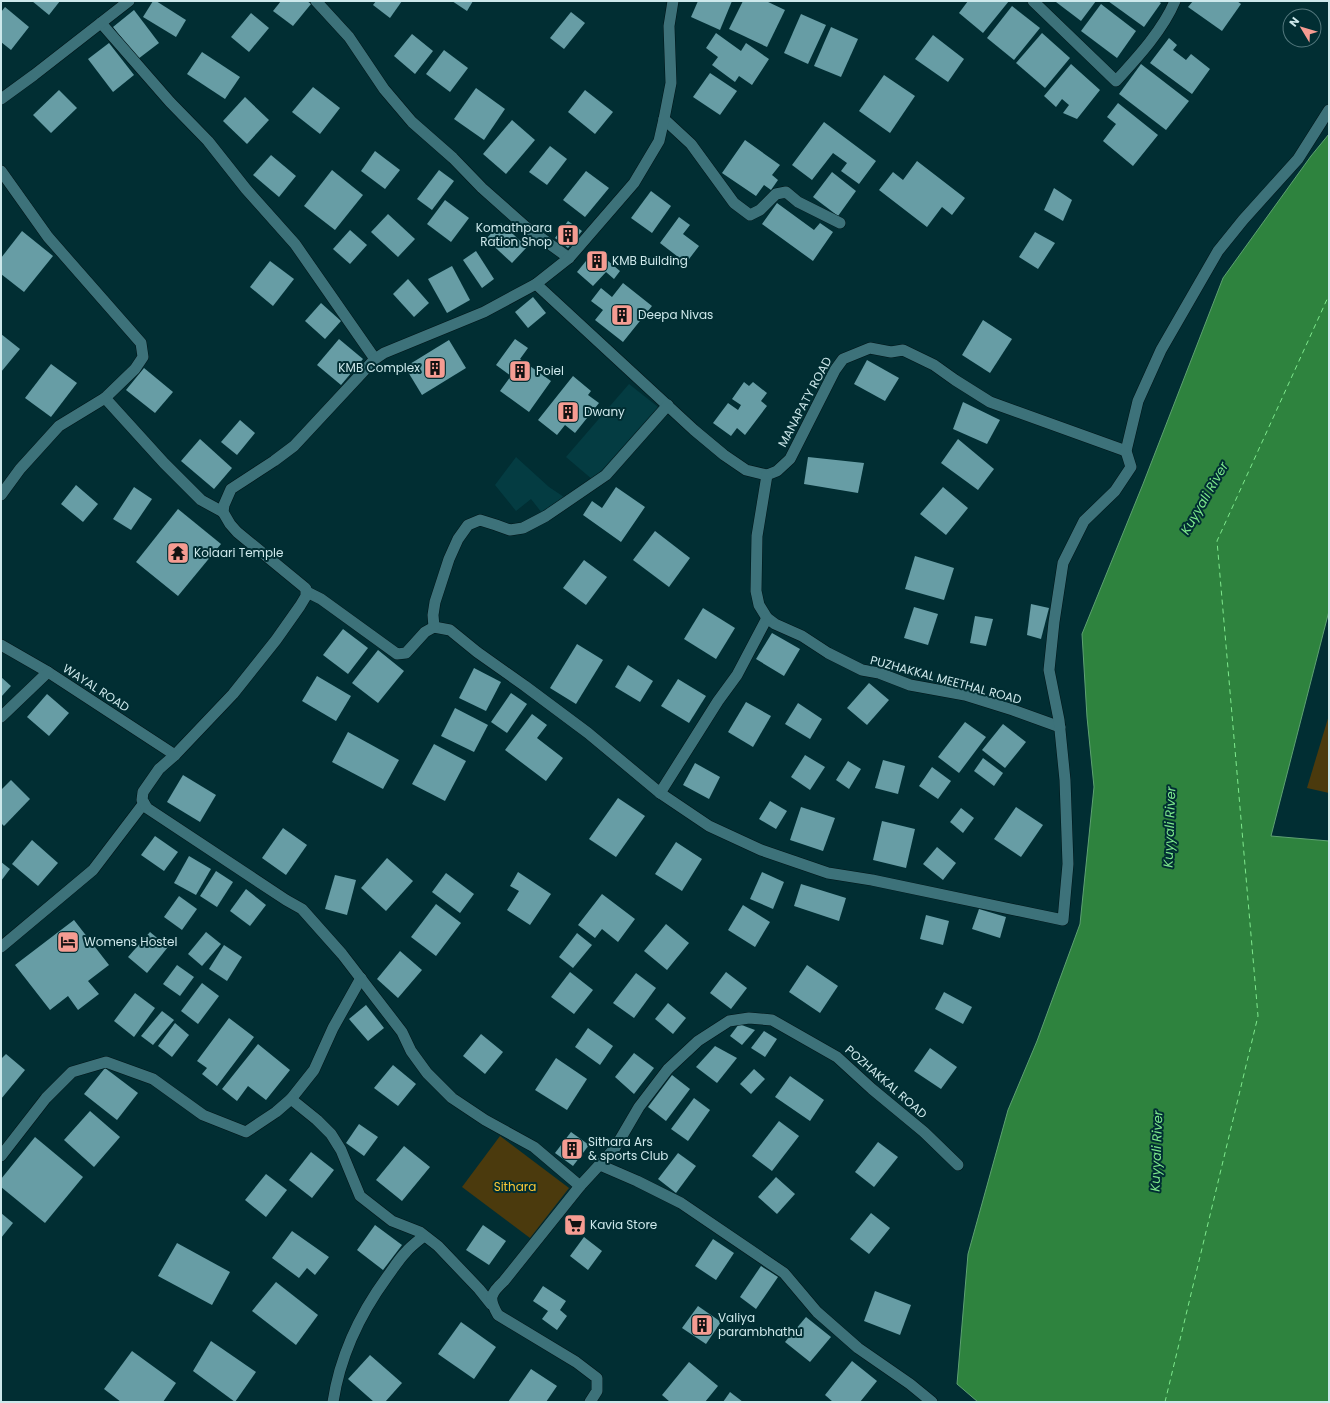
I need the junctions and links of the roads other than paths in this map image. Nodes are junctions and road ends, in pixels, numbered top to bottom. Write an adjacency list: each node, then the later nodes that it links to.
1 (129, 1): 6 (street)
2 (316, 1): 12 (street)
3 (673, 1): 9 (street)
4 (1033, 1): 5 (street)
5 (1175, 1)
6 (101, 23): 7 (street); 14 (street)
7 (1, 99)
8 (1329, 110): 17 (street)
9 (664, 119): 11 (street); 12 (street)
10 (1, 171): 15 (street)
11 (840, 224)
12 (569, 258): 13 (street)
13 (536, 284): 14 (street); 16 (street)
14 (375, 360): 20 (street)
15 (104, 398): 19 (street); 20 (street)
16 (668, 405): 18 (street); 23 (street)
17 (1126, 451): 18 (street, MANAPATY ROAD); 27 (street)
18 (767, 476): 22 (street)
19 (1, 495)
20 (223, 512): 21 (street)
21 (306, 592): 23 (street); 28 (street)
22 (766, 618): 27 (street, PUZHAKKAL MEETHAL ROAD); 29 (street)
23 (434, 627): 29 (street)
24 (1, 645): 25 (street, WAYAL ROAD)
25 (48, 672): 26 (street); 28 (street, WAYAL ROAD)
26 (1, 717)
27 (1060, 727): 29 (street)
28 (175, 755): 30 (street)
29 (660, 792)
30 (144, 803): 31 (street); 32 (street)
31 (1, 947)
32 (361, 978): 33 (street); 37 (street)
33 (291, 1099): 34 (street); 38 (street)
34 (1, 1156)
35 (600, 1165): 36 (street, POZHAKKAL ROAD); 37 (street, POZHAKKAL ROAD); 42 (street)
36 (958, 1165)
37 (580, 1186): 39 (street, POZHAKKAL ROAD)
38 (424, 1236): 39 (street); 40 (street)
39 (491, 1304): 41 (street)
40 (334, 1402)
41 (590, 1402)
42 (932, 1402)

